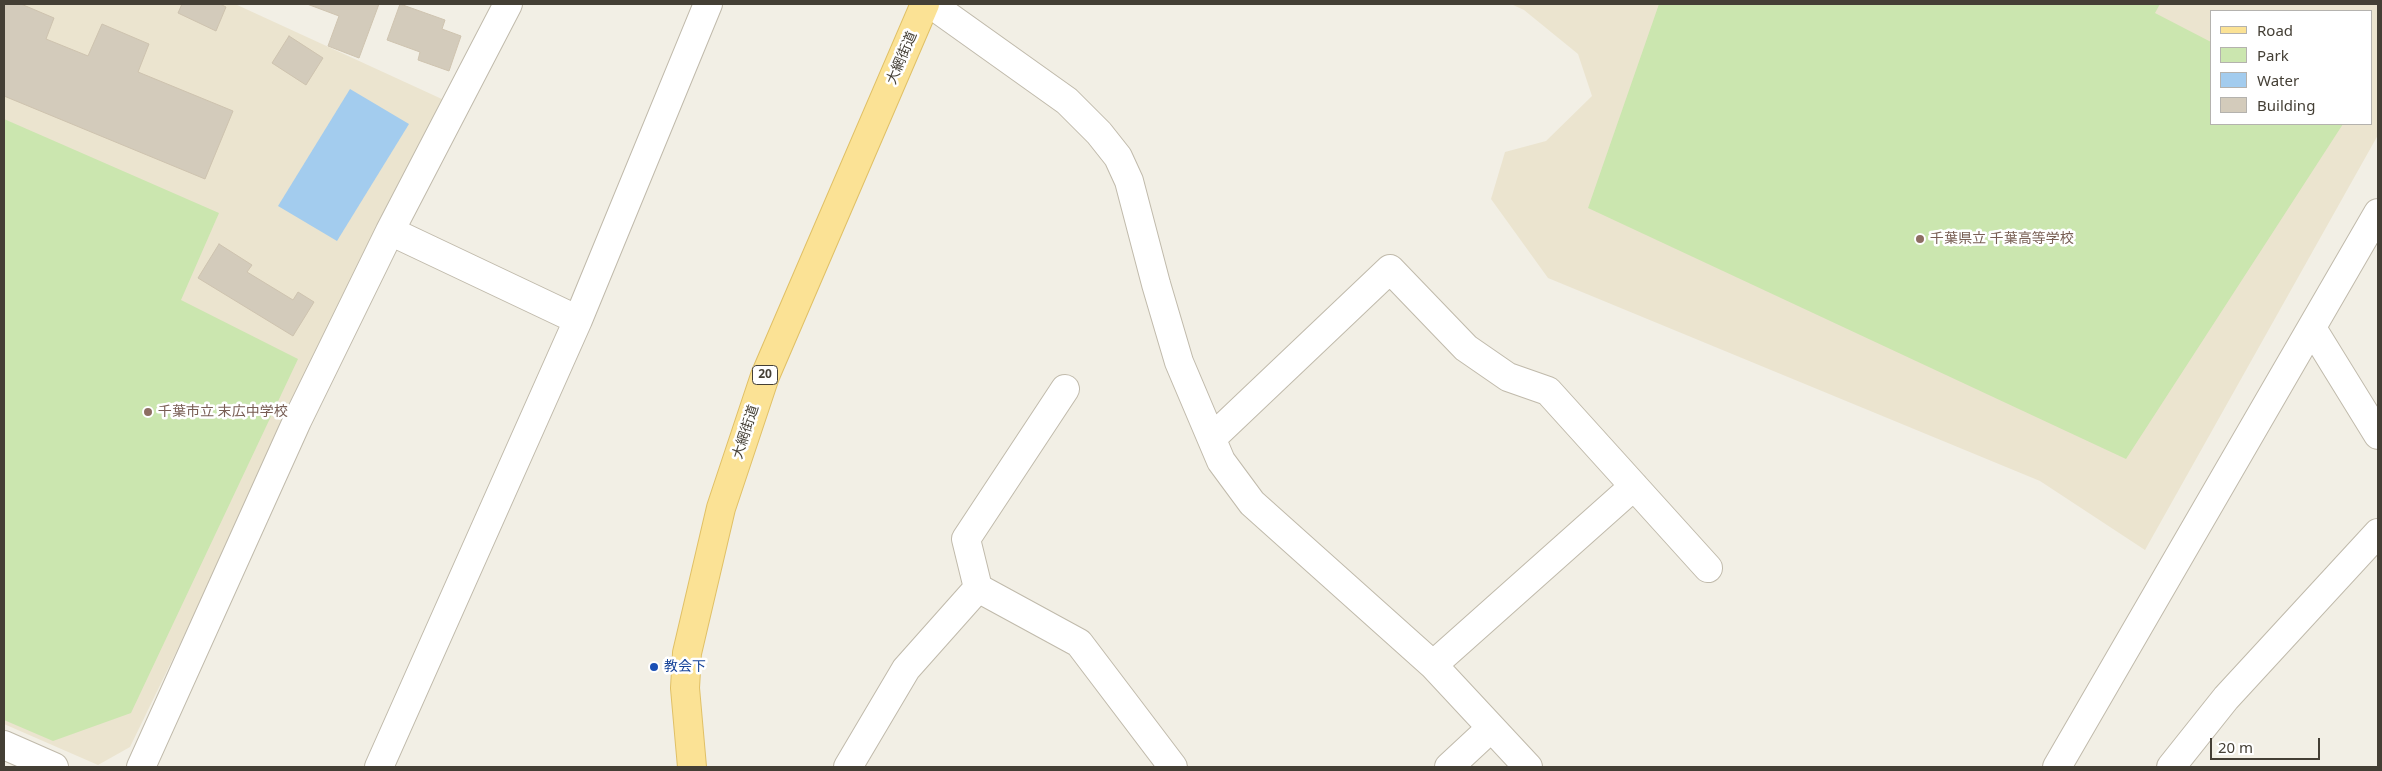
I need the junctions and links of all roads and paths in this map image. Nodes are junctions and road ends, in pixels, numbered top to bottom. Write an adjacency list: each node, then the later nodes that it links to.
1 (508, 4): 6 (street)
2 (708, 4): 7 (street)
3 (925, 4): 22 (main road, 大網街道 / 20)
4 (931, 4): 11 (street)
5 (2378, 213): 8 (street)
6 (390, 231): 7 (street); 20 (street)
7 (578, 320): 21 (street)
8 (2312, 328): 10 (street); 27 (street)
9 (1065, 389): 15 (street)
10 (2378, 435)
11 (1212, 438): 12 (street); 16 (street)
12 (1634, 486): 14 (street); 16 (street)
13 (2378, 533): 28 (street)
14 (1708, 568)
15 (978, 588): 23 (street); 24 (street)
16 (1433, 665): 17 (street)
17 (1491, 728): 25 (street); 26 (street)
18 (4, 745): 19 (street)
19 (54, 767)
20 (141, 767)
21 (379, 767)
22 (692, 767)
23 (848, 767)
24 (1173, 767)
25 (1449, 767)
26 (1528, 767)
27 (2057, 767)
28 (2171, 767)

